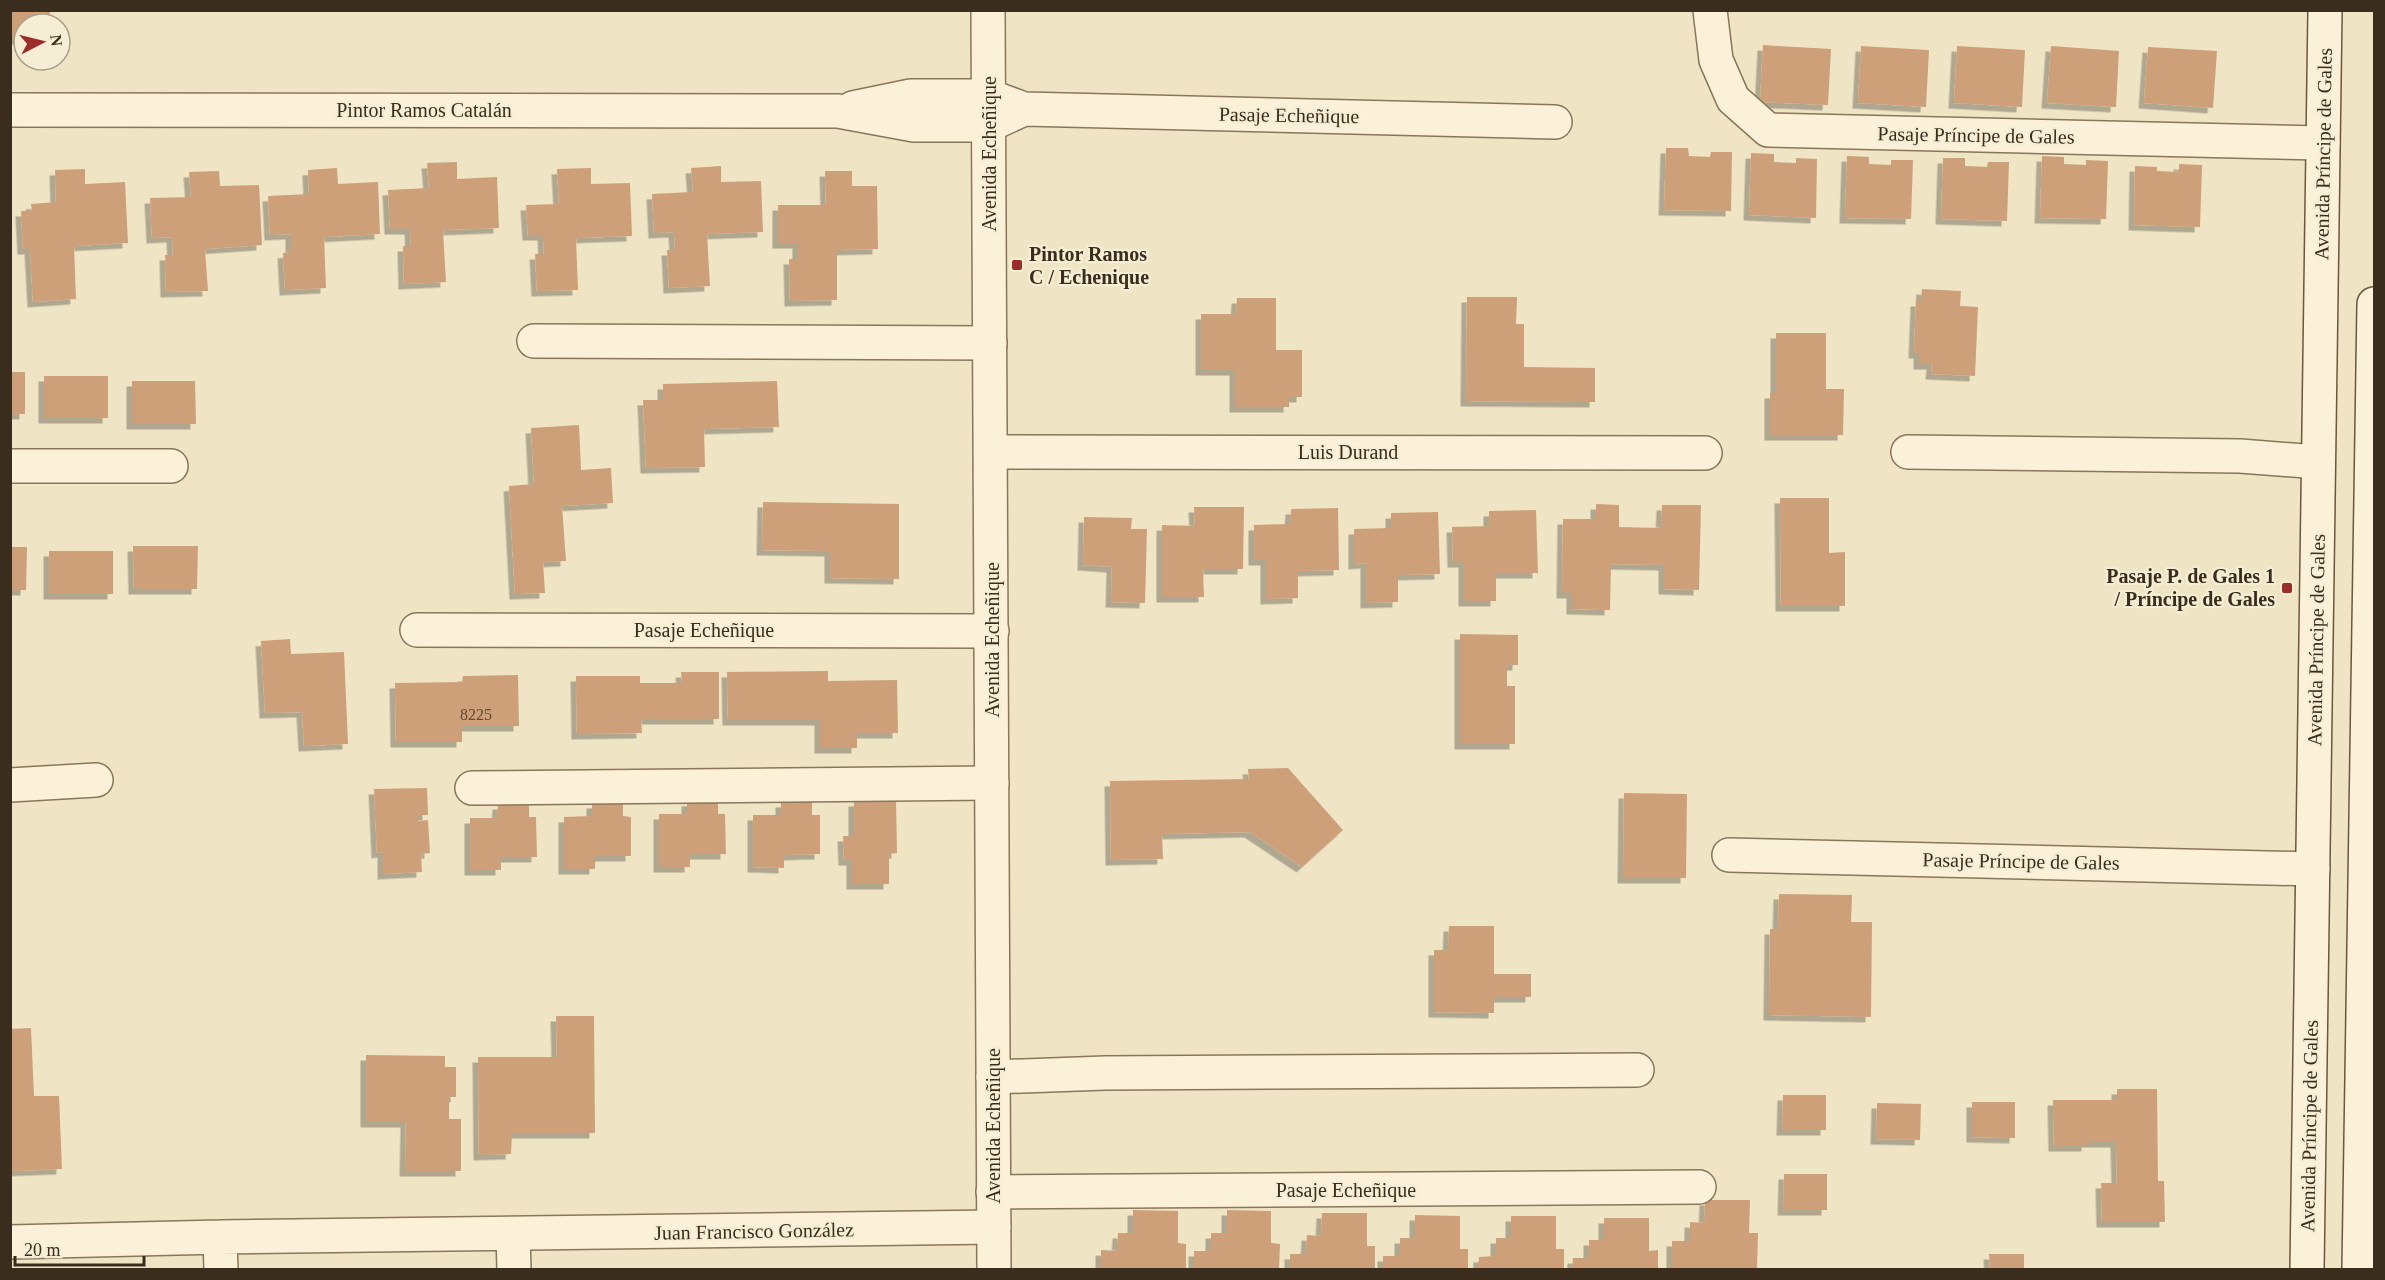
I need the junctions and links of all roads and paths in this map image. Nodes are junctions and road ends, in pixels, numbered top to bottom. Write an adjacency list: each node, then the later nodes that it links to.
1 (988, 10): 5 (street, Avenida Echeñique)
2 (1710, 10): 7 (street, Pasaje Príncipe de Gales)
3 (2325, 10): 7 (street, Avenida Príncipe de Gales)
4 (10, 110): 5 (street, Pintor Ramos Catalán)
5 (989, 110): 6 (street, Pasaje Echeñique); 11 (street, Avenida Echeñique)
6 (1555, 122)
7 (2323, 142): 15 (street, Avenida Príncipe de Gales)
8 (2374, 304): 9 (street)
9 (2374, 318): 18 (street)
10 (534, 341): 11 (street)
11 (990, 343): 12 (street, Avenida Echeñique)
12 (991, 452): 14 (street, Luis Durand); 20 (street, Avenida Echeñique)
13 (1908, 452): 15 (street)
14 (1705, 453)
15 (2318, 462): 28 (street, Avenida Príncipe de Gales)
16 (171, 465): 17 (street)
17 (10, 466)
18 (2373, 500): 25 (street)
19 (417, 630): 20 (street, Pasaje Echeñique)
20 (992, 631): 22 (street, Avenida Echeñique)
21 (96, 780): 23 (street)
22 (992, 783): 24 (street); 30 (street, Avenida Echeñique)
23 (10, 785)
24 (472, 788)
25 (2370, 793): 26 (street)
26 (2370, 844): 31 (street)
27 (1729, 855): 28 (street, Pasaje Príncipe de Gales)
28 (2313, 868): 41 (street, Avenida Príncipe de Gales)
29 (1637, 1070): 30 (street)
30 (993, 1077): 33 (street, Avenida Echeñique)
31 (2369, 1081): 42 (street)
32 (1699, 1187): 33 (street, Pasaje Echeñique)
33 (993, 1192): 34 (street, Avenida Echeñique)
34 (994, 1227): 35 (street, Juan Francisco González); 40 (street, Avenida Echeñique)
35 (513, 1234): 36 (street, Juan Francisco González); 39 (street)
36 (220, 1237): 37 (street, Juan Francisco González); 38 (street)
37 (10, 1242)
38 (221, 1269)
39 (514, 1269)
40 (994, 1269)
41 (2307, 1269)
42 (2360, 1269)

